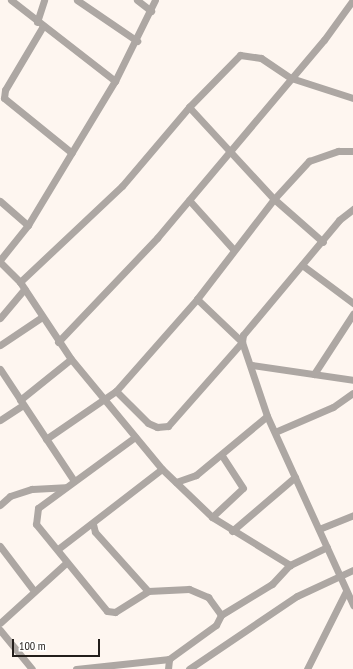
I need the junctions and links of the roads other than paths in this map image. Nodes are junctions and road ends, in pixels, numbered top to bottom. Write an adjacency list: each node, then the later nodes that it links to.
1 (11, 0): 8 (street)
2 (44, 0): 8 (street)
3 (77, 0): 9 (street)
4 (137, 0): 7 (street)
5 (155, 0): 7 (street)
6 (353, 0): 10 (street)
7 (151, 11): 9 (street)
8 (40, 24): 11 (street); 16 (street)
9 (137, 41): 11 (street)
10 (291, 78): 12 (street); 13 (street); 15 (street)
11 (115, 81): 16 (street)
12 (353, 98)
13 (189, 107): 15 (street); 26 (street)
14 (353, 151): 17 (street)
15 (229, 152): 17 (street); 18 (street)
16 (72, 153): 21 (street)
17 (274, 199): 22 (street); 23 (street)
18 (189, 200): 23 (street); 32 (street)
19 (0, 201): 21 (street)
20 (353, 209): 22 (street)
21 (28, 225): 24 (street)
22 (322, 242): 25 (street)
23 (234, 250): 27 (street)
24 (0, 261): 26 (street)
25 (302, 265): 28 (street); 33 (street)
26 (22, 286): 30 (street); 31 (street)
27 (197, 299): 33 (street); 40 (street)
28 (353, 303)
29 (353, 314): 38 (street)
30 (42, 317): 32 (street); 34 (street)
31 (0, 318)
32 (58, 342): 35 (street)
33 (242, 342): 36 (street); 40 (street)
34 (0, 345)
35 (71, 359): 42 (street); 43 (street)
36 (252, 365): 38 (street); 44 (street)
37 (0, 369): 43 (street)
38 (314, 374): 39 (street)
39 (353, 380)
40 (116, 391): 42 (street)
41 (353, 394): 46 (street)
42 (106, 402): 47 (street); 48 (street)
43 (22, 403): 45 (street); 48 (street)
44 (267, 416): 46 (street); 49 (street)
45 (0, 420)
46 (275, 432): 51 (street)
47 (135, 437): 50 (street); 52 (street)
48 (46, 439): 52 (street)
49 (222, 456): 53 (street); 57 (street)
50 (162, 469): 53 (street); 58 (street)
51 (294, 477): 59 (street); 60 (street)
52 (74, 482): 54 (street)
53 (176, 482): 57 (street)
54 (66, 487): 55 (street); 63 (street)
55 (0, 504)
56 (353, 515): 59 (street)
57 (212, 517): 60 (street)
58 (93, 524): 63 (street); 70 (street)
59 (318, 529): 62 (street)
60 (232, 531): 65 (street)
61 (0, 546): 69 (street)
62 (326, 546): 65 (street); 67 (street)
63 (58, 550): 64 (street)
64 (66, 563): 69 (street); 70 (street)
65 (290, 565): 72 (street)
66 (353, 570): 67 (street)
67 (340, 575): 68 (street); 79 (street)
68 (346, 590): 71 (street); 80 (street)
69 (34, 591): 73 (street)
70 (148, 591): 72 (street)
71 (353, 605)
72 (221, 615): 75 (street)
73 (0, 623)
74 (0, 630): 76 (street)
75 (170, 658): 77 (street); 78 (street)
76 (32, 669)
77 (76, 669)
78 (168, 669)
79 (189, 669)
80 (307, 669)

